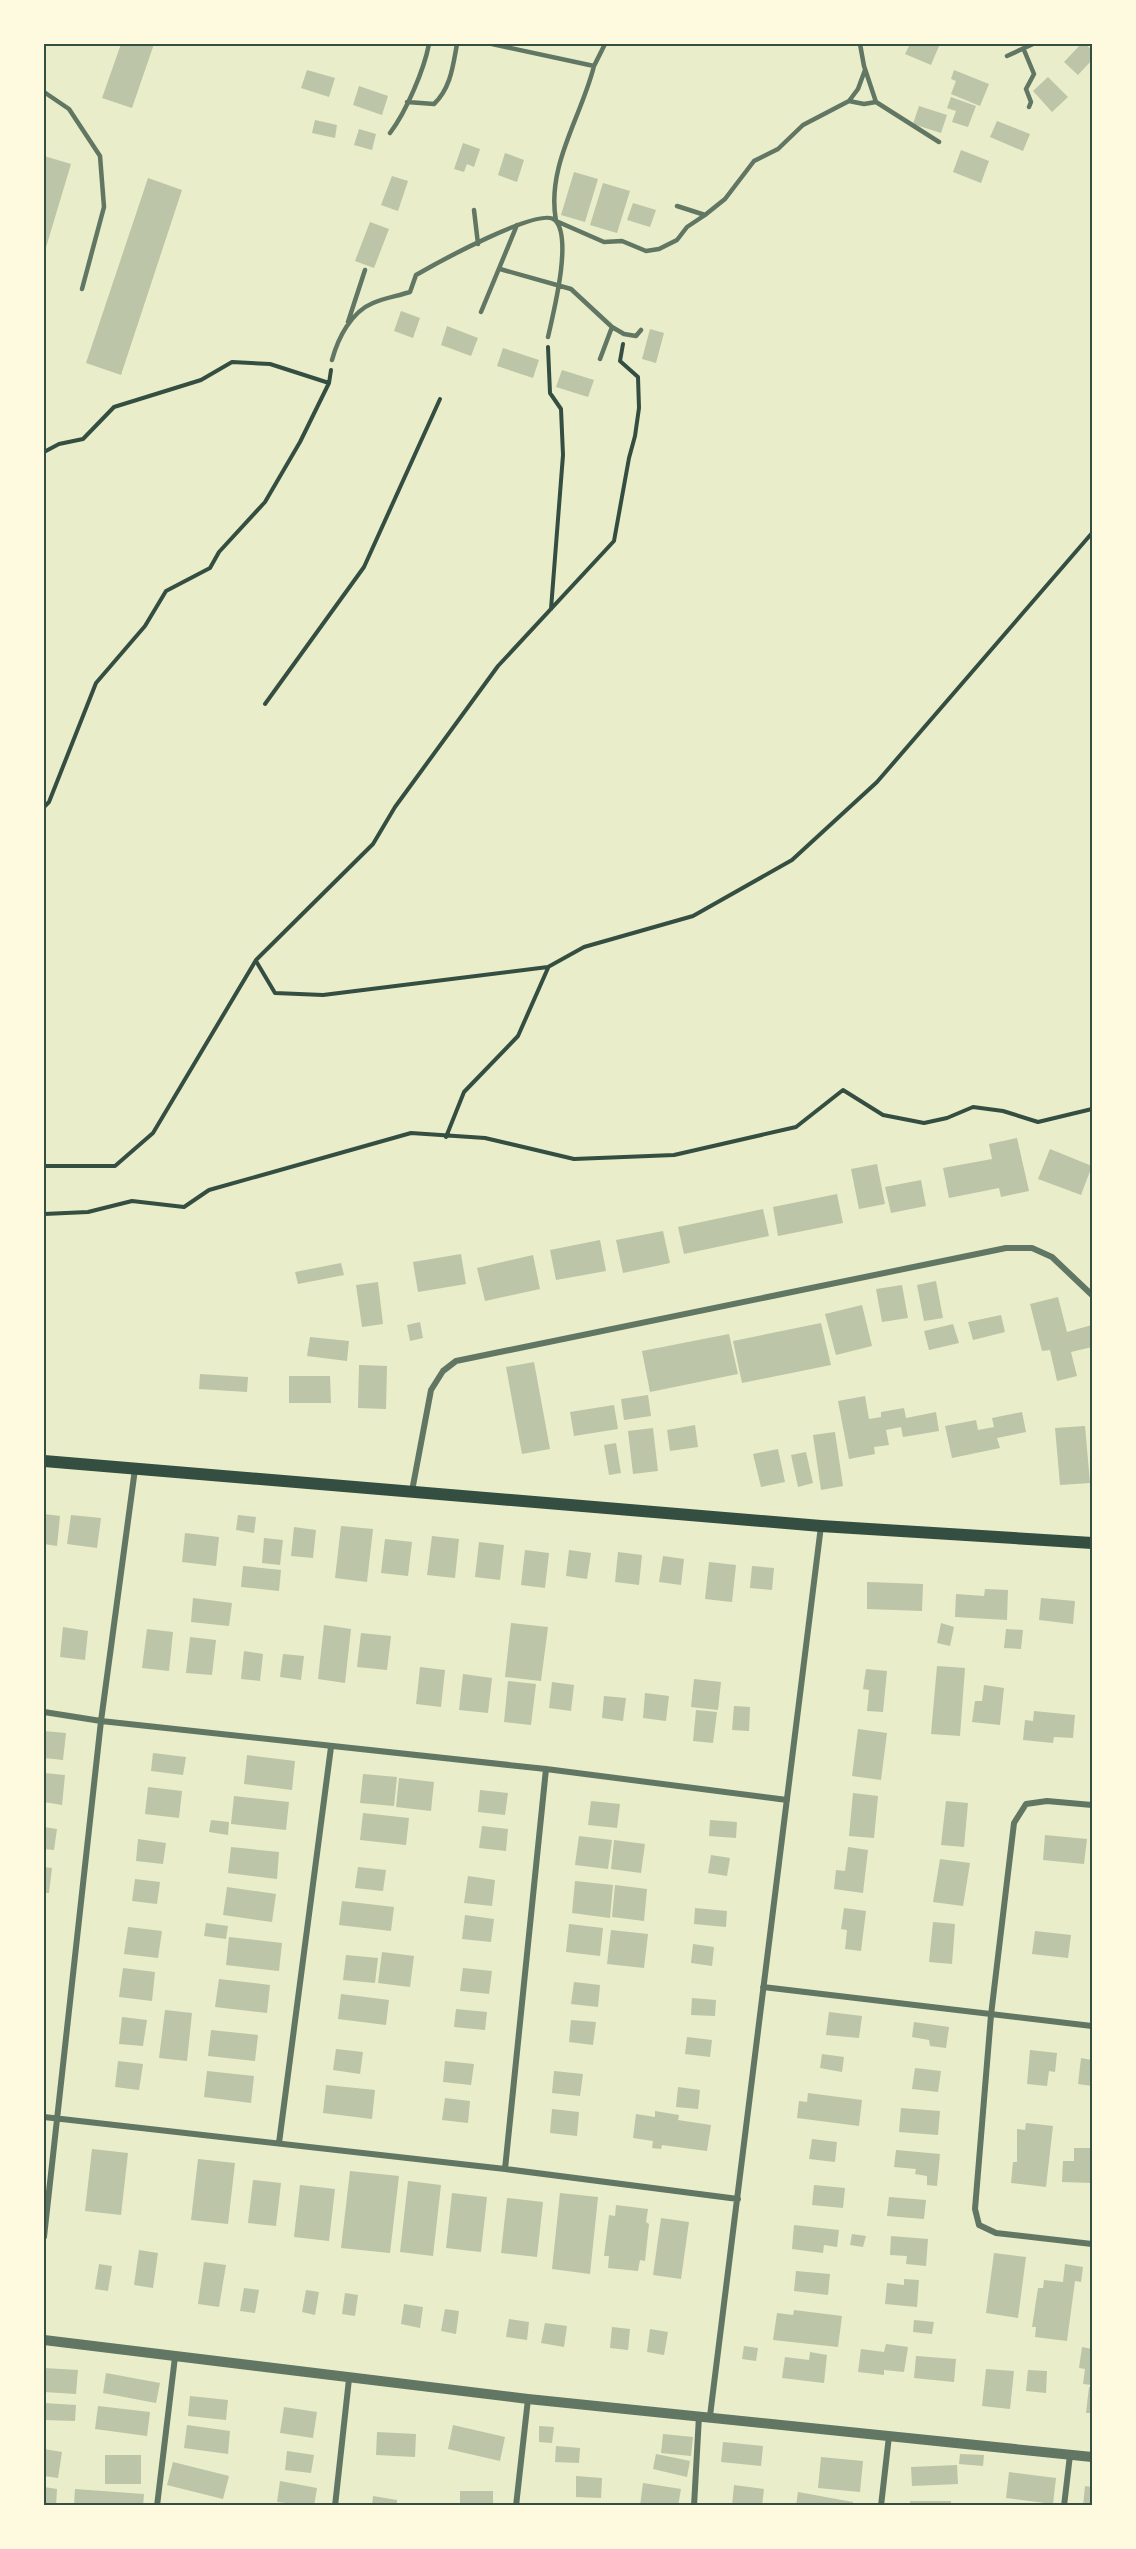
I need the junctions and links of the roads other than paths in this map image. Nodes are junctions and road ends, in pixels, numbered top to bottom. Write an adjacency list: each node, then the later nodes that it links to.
1 (429, 44): 13 (lane)
2 (457, 44): 13 (lane)
3 (492, 44): 9 (lane)
4 (605, 44): 9 (lane)
5 (860, 44): 10 (lane)
6 (1033, 44): 7 (lane)
7 (1024, 50): 8 (lane); 15 (lane)
8 (1007, 56)
9 (594, 66): 21 (lane)
10 (865, 70): 12 (lane); 14 (lane)
11 (44, 92): 27 (lane)
12 (849, 101): 14 (lane); 20 (lane)
13 (407, 102): 16 (lane)
14 (876, 102): 17 (lane)
15 (1029, 107)
16 (390, 133)
17 (939, 142)
18 (677, 206): 20 (lane)
19 (474, 210): 23 (lane)
20 (705, 215): 21 (lane)
21 (556, 221): 22 (lane); 26 (lane)
22 (517, 225): 23 (lane); 24 (lane)
23 (478, 244): 29 (lane)
24 (500, 269): 26 (lane); 28 (lane)
25 (365, 270): 29 (lane)
26 (558, 285): 30 (lane); 32 (lane)
27 (82, 289)
28 (482, 312)
29 (347, 325): 34 (lane)
30 (612, 327): 31 (lane); 33 (lane)
31 (641, 330)
32 (548, 337)
33 (600, 359)
34 (333, 360)
35 (1092, 1295): 38 (street)
36 (44, 1461): 37 (main road)
37 (135, 1468): 38 (main road); 42 (street)
38 (412, 1492): 39 (main road)
39 (821, 1526): 40 (main road); 45 (street)
40 (1092, 1543)
41 (44, 1712): 42 (street)
42 (101, 1721): 43 (street); 51 (street)
43 (331, 1747): 44 (street); 52 (street)
44 (546, 1769): 45 (street); 53 (street)
45 (787, 1800): 47 (street)
46 (1092, 1805): 48 (street)
47 (763, 1987): 48 (street); 54 (street)
48 (991, 2015): 49 (street); 56 (street)
49 (1092, 2026)
50 (44, 2116): 51 (street)
51 (56, 2118): 52 (street); 55 (street)
52 (279, 2143): 53 (street)
53 (505, 2169): 54 (street)
54 (738, 2199): 61 (street)
55 (44, 2237)
56 (1092, 2244)
57 (44, 2340): 58 (street)
58 (175, 2357): 59 (street); 65 (street)
59 (349, 2379): 60 (street); 66 (street)
60 (528, 2399): 61 (street); 67 (street)
61 (705, 2416): 62 (street); 68 (street)
62 (889, 2435): 63 (street); 69 (street)
63 (1070, 2455): 64 (street); 70 (street)
64 (1092, 2457)
65 (157, 2505)
66 (335, 2505)
67 (516, 2505)
68 (694, 2505)
69 (880, 2505)
70 (1064, 2505)

